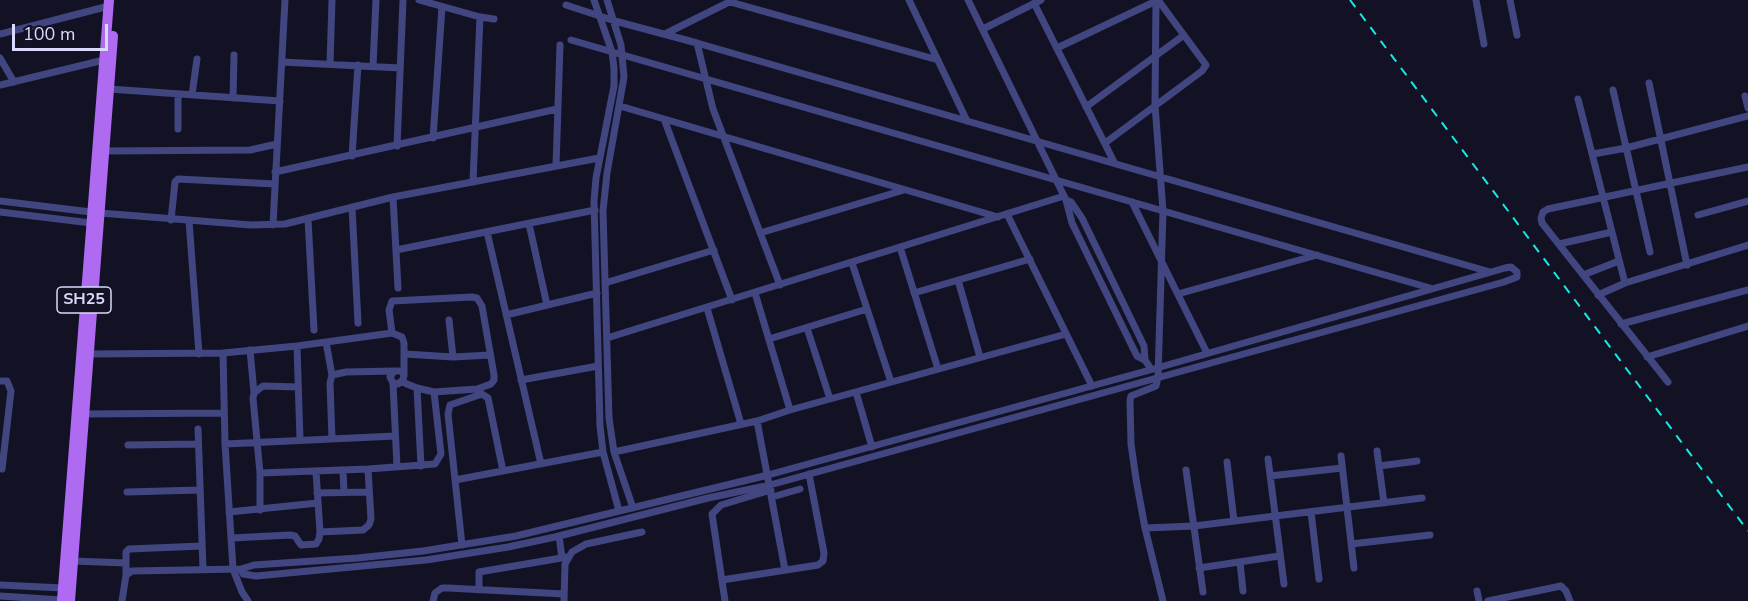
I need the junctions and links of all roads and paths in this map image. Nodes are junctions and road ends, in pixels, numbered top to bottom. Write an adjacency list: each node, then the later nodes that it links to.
1 (285, 0): 40 (street)
2 (332, 0): 41 (street)
3 (376, 0): 43 (street)
4 (403, 0): 44 (street)
5 (419, 0): 17 (street)
6 (594, 0): 18 (street)
7 (607, 0): 21 (street)
8 (909, 0): 39 (street)
9 (968, 0): 22 (street)
10 (1156, 0): 25 (street); 31 (street); 35 (street)
11 (1476, 0): 29 (street)
12 (1510, 0): 26 (street)
13 (731, 1): 24 (street); 39 (street)
14 (111, 2): 23 (street); 38 (main road, SH25); 49 (main road, SH25)
15 (1038, 2): 22 (street); 31 (street)
16 (566, 5): 18 (street)
17 (442, 7): 19 (street); 68 (street)
18 (600, 16): 21 (street); 32 (street)
19 (480, 18): 20 (street); 66 (street)
20 (494, 19)
21 (615, 21): 24 (street); 34 (street)
22 (982, 29): 70 (street)
23 (0, 34)
24 (665, 34): 28 (street)
25 (1184, 35): 35 (street); 57 (street)
26 (1517, 35)
27 (571, 40): 32 (street)
28 (698, 43): 45 (street); 64 (street)
29 (1484, 44)
30 (560, 45): 61 (street)
31 (1057, 48): 59 (street)
32 (612, 52): 34 (street); 78 (street)
33 (234, 55): 54 (street)
34 (622, 55): 45 (street); 58 (street)
35 (1155, 57): 57 (street); 59 (street)
36 (0, 58): 46 (street)
37 (197, 59): 52 (street)
38 (104, 60): 46 (street); 102 (main road, SH25)
39 (938, 60): 64 (street)
40 (282, 62): 41 (street); 56 (street)
41 (330, 64): 42 (street)
42 (358, 65): 43 (street); 77 (street)
43 (373, 66): 44 (street)
44 (400, 68): 73 (street)
45 (706, 80): 67 (street); 84 (street)
46 (14, 82): 48 (street)
47 (1649, 83): 69 (street)
48 (0, 85)
49 (109, 90): 51 (street); 75 (main road, SH25)
50 (1613, 90): 74 (street)
51 (178, 94): 52 (street); 65 (street)
52 (192, 95): 54 (street)
53 (1745, 96): 60 (street)
54 (232, 98): 56 (street)
55 (1578, 99): 76 (street)
56 (280, 101): 72 (street)
57 (1155, 105): 71 (street); 83 (street)
58 (620, 106): 63 (street); 127 (street)
59 (1086, 107): 71 (street)
60 (1748, 108)
61 (557, 109): 66 (street); 80 (street)
62 (1748, 116): 69 (street)
63 (664, 119): 67 (street); 116 (street)
64 (967, 121): 70 (street)
65 (178, 129)
66 (475, 129): 68 (street); 85 (street)
67 (723, 136): 88 (street); 110 (street)
68 (433, 138): 73 (street)
69 (1662, 138): 74 (street); 87 (street)
70 (1038, 142): 79 (street); 84 (street)
71 (1105, 143): 79 (street)
72 (277, 144): 75 (street); 82 (street)
73 (397, 146): 77 (street)
74 (1626, 148): 76 (street); 89 (street)
75 (104, 151): 102 (main road, SH25)
76 (1593, 154): 91 (street)
77 (352, 156): 82 (street)
78 (600, 158): 80 (street); 97 (street)
79 (1114, 162): 83 (street)
80 (556, 166): 85 (street)
81 (1748, 167): 87 (street)
82 (275, 172): 86 (street)
83 (1161, 177): 98 (street); 124 (street)
84 (1057, 180): 92 (street); 95 (street)
85 (473, 182): 90 (street)
86 (275, 184): 105 (street); 108 (street)
87 (1671, 184): 89 (street); 123 (street)
88 (905, 190): 103 (street); 110 (street)
89 (1636, 191): 91 (street); 117 (street)
90 (393, 197): 96 (street); 115 (street)
91 (1604, 197): 111 (street); 112 (street)
92 (1066, 198): 100 (street); 167 (street)
93 (0, 201): 102 (street)
94 (1748, 201): 101 (street)
95 (1132, 202): 98 (street); 121 (street)
96 (352, 207): 104 (street); 144 (street)
97 (595, 210): 107 (street); 133 (street)
98 (1162, 211): 118 (street); 121 (street)
99 (0, 212): 102 (street)
100 (1007, 214): 103 (street); 119 (street)
101 (1698, 215)
102 (94, 216): 105 (street); 158 (main road, SH25); 243 (main road, SH25)
103 (998, 217): 114 (street)
104 (308, 219): 108 (street); 148 (street)
105 (171, 220): 106 (street)
106 (189, 221): 108 (street); 159 (street)
107 (529, 224): 109 (street); 139 (street)
108 (273, 225)
109 (487, 232): 115 (street); 142 (street)
110 (760, 232): 129 (street)
111 (1612, 232): 112 (street); 120 (street)
112 (1559, 244): 125 (street)
113 (1748, 245): 123 (street)
114 (900, 248): 122 (street); 135 (street)
115 (396, 250): 130 (street)
116 (714, 250): 127 (street); 138 (street)
117 (1650, 252)
118 (1317, 255): 131 (street); 136 (street)
119 (1030, 259): 126 (street); 150 (street)
120 (1619, 261): 125 (street); 128 (street)
121 (1162, 262): 136 (street); 167 (street)
122 (852, 263): 129 (street); 141 (street)
123 (1687, 265): 128 (street)
124 (1490, 272): 131 (street); 170 (street)
125 (1583, 275): 137 (street)
126 (958, 280): 135 (street); 163 (street)
127 (605, 283): 151 (street)
128 (1625, 283): 137 (street)
129 (780, 285): 134 (street)
130 (398, 288)
131 (1431, 288): 157 (street)
132 (1748, 290): 145 (street)
133 (597, 293): 139 (street); 165 (street)
134 (755, 293): 138 (street); 152 (street)
135 (914, 293): 166 (street)
136 (1178, 294): 157 (street)
137 (1598, 295): 145 (street)
138 (732, 300): 140 (street)
139 (547, 305): 142 (street)
140 (707, 308): 151 (street); 190 (street)
141 (867, 309): 147 (street); 174 (street)
142 (506, 315): 172 (street)
143 (449, 320): 162 (street)
144 (358, 323)
145 (1620, 324): 164 (street)
146 (1748, 326): 164 (street)
147 (807, 328): 152 (street); 185 (street)
148 (314, 330)
149 (392, 333): 153 (street); 160 (street); 161 (street)
150 (1066, 334): 163 (street); 178 (street)
151 (607, 338): 202 (street)
152 (769, 339): 186 (street)
153 (326, 342): 154 (street); 169 (street)
154 (297, 346): 155 (street); 179 (street)
155 (250, 350): 156 (street); 183 (street)
156 (223, 353): 159 (street); 187 (street)
157 (1207, 353): 167 (street)
158 (88, 354): 159 (street); 188 (main road, SH25)
159 (199, 354)
160 (405, 354): 162 (street); 171 (street)
161 (490, 355): 162 (street); 181 (street)
162 (453, 357)
163 (980, 357): 166 (street)
164 (1647, 357): 175 (street)
165 (598, 366): 172 (street); 201 (street)
166 (938, 369): 174 (street)
167 (1154, 369): 170 (street); 178 (street)
168 (394, 371): 169 (street); 171 (street); 176 (street)
169 (332, 375): 193 (street)
170 (1158, 377): 177 (street); 184 (street)
171 (403, 379): 176 (street); 180 (street)
172 (521, 380): 207 (street)
173 (0, 381): 212 (street)
174 (891, 382): 182 (street)
175 (1668, 382)
176 (393, 383): 192 (street)
177 (1128, 385): 184 (street); 219 (street)
178 (1092, 386): 199 (street)
179 (298, 387): 183 (street); 194 (street)
180 (417, 388): 181 (street); 209 (street)
181 (434, 392): 209 (street)
182 (856, 392): 185 (street); 199 (street)
183 (254, 393): 195 (street)
184 (1131, 396): 245 (street)
185 (830, 399): 186 (street)
186 (790, 410): 189 (street)
187 (224, 412): 188 (street); 197 (street)
188 (84, 414): 243 (main road, SH25)
189 (757, 421): 190 (street); 220 (street)
190 (741, 424): 202 (street)
191 (198, 429): 196 (street)
192 (395, 436): 193 (street); 210 (street)
193 (332, 439): 194 (street)
194 (300, 441): 195 (street)
195 (257, 443): 197 (street); 218 (street)
196 (198, 444): 198 (street); 224 (street)
197 (225, 444): 238 (street)
198 (128, 445)
199 (872, 447): 220 (street)
200 (1377, 451): 208 (street)
201 (603, 452): 207 (street); 237 (street)
202 (614, 452): 235 (street)
203 (1341, 456): 211 (street)
204 (1268, 459): 221 (street)
205 (1417, 461): 208 (street)
206 (1227, 462): 242 (street)
207 (542, 464): 216 (street)
208 (1379, 465): 233 (street)
209 (421, 466): 210 (street)
210 (397, 467): 213 (street)
211 (1342, 468): 221 (street); 234 (street)
212 (2, 469)
213 (368, 470): 215 (street); 228 (street)
214 (1186, 470): 244 (street)
215 (343, 471): 217 (street); 227 (street)
216 (503, 471): 222 (street); 222 (street)
217 (316, 472): 218 (street); 229 (street)
218 (260, 474): 236 (street)
219 (809, 474): 225 (street); 263 (street)
220 (768, 475): 225 (street); 235 (street)
221 (1270, 476): 241 (street)
222 (455, 480): 252 (street)
223 (800, 489): 225 (street)
224 (200, 490): 226 (street); 253 (street)
225 (771, 491): 230 (street); 240 (street); 263 (street)
226 (127, 492)
227 (344, 492): 228 (street); 229 (street)
228 (369, 492): 246 (street)
229 (317, 493): 232 (street)
230 (708, 498): 240 (street); 249 (street)
231 (1422, 498): 233 (street)
232 (318, 503): 236 (street); 246 (street)
233 (1384, 503): 234 (street)
234 (1347, 507): 239 (street); 251 (street)
235 (633, 508): 237 (street)
236 (260, 510): 238 (street)
237 (618, 511): 252 (street)
238 (229, 512): 250 (street)
239 (1311, 512): 241 (street); 265 (street)
240 (712, 514): 266 (street)
241 (1275, 516): 242 (street); 254 (street)
242 (1234, 522): 244 (street)
243 (72, 525): 256 (main road, SH25); 276 (main road, SH25)
244 (1194, 526): 245 (street); 259 (street)
245 (1145, 528): 284 (street)
246 (320, 532): 250 (street)
247 (642, 532): 255 (street)
248 (1430, 535): 251 (street)
249 (559, 536): 255 (street); 262 (street)
250 (232, 538): 262 (street)
251 (1351, 544): 260 (street)
252 (462, 545): 262 (street)
253 (202, 546): 258 (street); 261 (street)
254 (1279, 556): 257 (street); 267 (street)
255 (565, 558): 269 (street); 277 (street)
256 (73, 561): 258 (street); 276 (main road, SH25)
257 (1240, 562): 259 (street); 270 (street)
258 (126, 563): 264 (street)
259 (1199, 568): 273 (street)
260 (1354, 568)
261 (203, 569): 262 (street); 264 (street)
262 (237, 569): 272 (street)
263 (785, 570): 266 (street)
264 (126, 574): 279 (street)
265 (1319, 579)
266 (722, 580): 283 (street)
267 (1284, 584)
268 (0, 585): 276 (street)
269 (479, 590): 275 (street); 282 (street)
270 (1243, 591)
271 (1477, 591): 285 (street)
272 (242, 592): 280 (street); 281 (street)
273 (1203, 592)
274 (0, 596): 276 (street)
275 (537, 597): 277 (street)
276 (64, 598)
277 (564, 598)
278 (1519, 598): 286 (street); 287 (street)
279 (122, 601)
280 (239, 601)
281 (248, 601)
282 (433, 601)
283 (725, 601)
284 (1163, 601)
285 (1479, 601)
286 (1488, 601)
287 (1570, 601)

